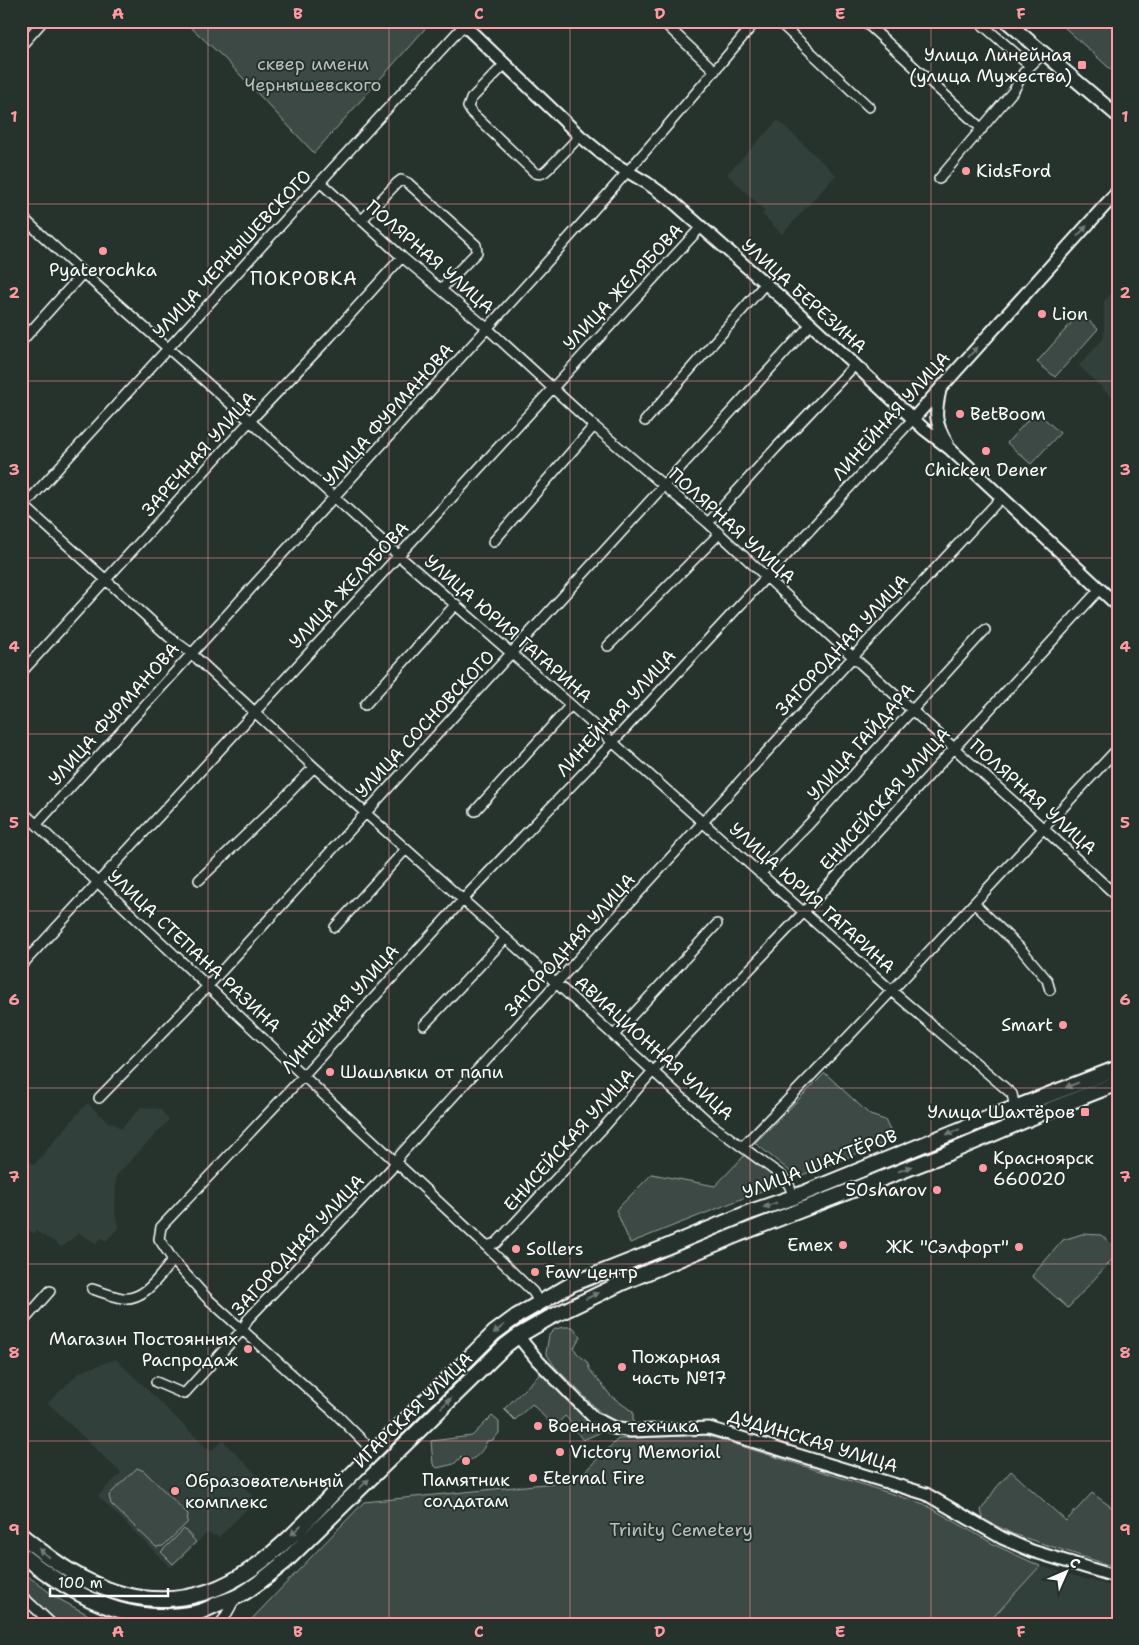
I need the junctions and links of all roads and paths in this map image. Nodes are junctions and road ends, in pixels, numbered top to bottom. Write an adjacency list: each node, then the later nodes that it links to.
1 (43, 21): 9 (street)
2 (662, 21): 13 (street)
3 (756, 21): 13 (street, УЛИЦА ФУРМАНОВА)
4 (778, 21): 14 (street)
5 (864, 21): 16 (street)
6 (978, 21): 12 (street)
7 (1006, 21): 10 (main road)
8 (463, 22): 11 (street, УЛИЦА БЕРЕЗИНА); 20 (street, УЛИЦА ЧЕРНЫШЕВСКОГО)
9 (21, 46)
10 (1044, 53): 12 (street); 15 (main road)
11 (505, 64): 17 (street, УЛИЦА БЕРЕЗИНА); 17 (street)
12 (1030, 66): 16 (street)
13 (715, 71): 18 (street, УЛИЦА ФУРМАНОВА)
14 (869, 107)
15 (1118, 116)
16 (982, 129): 19 (street)
17 (580, 136): 18 (street, УЛИЦА БЕРЕЗИНА)
18 (628, 173): 24 (street, УЛИЦА БЕРЕЗИНА); 30 (street, УЛИЦА ФУРМАНОВА)
19 (938, 179)
20 (322, 183): 23 (street, ПОЛЯРНАЯ УЛИЦА); 32 (street, УЛИЦА ЧЕРНЫШЕВСКОГО)
21 (1118, 191): 35 (street, ЛИНЕЙНАЯ УЛИЦА, one-way to 21)
22 (21, 216): 26 (street, УЛИЦА ЮРИЯ ГАГАРИНА)
23 (362, 220): 25 (street, ПОЛЯРНАЯ УЛИЦА); 28 (street)
24 (701, 227): 27 (street, УЛИЦА БЕРЕЗИНА); 34 (street, УЛИЦА ЖЕЛЯБОВА)
25 (402, 257): 28 (street, ПОЛЯРНАЯ УЛИЦА); 37 (street, ЗАРЕЧНАЯ УЛИЦА)
26 (83, 273): 31 (street); 32 (street, УЛИЦА ЮРИЯ ГАГАРИНА)
27 (765, 284): 29 (street, УЛИЦА БЕРЕЗИНА); 38 (street)
28 (441, 289): 30 (street, ПОЛЯРНАЯ УЛИЦА)
29 (811, 324): 33 (street, УЛИЦА БЕРЕЗИНА); 41 (street, УЛИЦА СОСНОВСКОГО)
30 (487, 328): 34 (street, ПОЛЯРНАЯ УЛИЦА); 43 (street, УЛИЦА ФУРМАНОВА)
31 (21, 342)
32 (168, 348): 37 (street, УЛИЦА ЮРИЯ ГАГАРИНА); 44 (street, УЛИЦА ЧЕРНЫШЕВСКОГО)
33 (855, 365): 36 (street, УЛИЦА БЕРЕЗИНА); 45 (street)
34 (552, 388): 39 (street, ПОЛЯРНАЯ УЛИЦА); 48 (street, УЛИЦА ЖЕЛЯБОВА)
35 (941, 388): 36 (street, ЛИНЕЙНАЯ УЛИЦА); 40 (street)
36 (913, 419): 40 (street, УЛИЦА БЕРЕЗИНА); 49 (street, ЛИНЕЙНАЯ УЛИЦА)
37 (250, 421): 43 (street, УЛИЦА ЮРИЯ ГАГАРИНА); 50 (street, ЗАРЕЧНАЯ УЛИЦА)
38 (645, 421)
39 (594, 426): 41 (street, ПОЛЯРНАЯ УЛИЦА); 47 (street)
40 (950, 449): 42 (street, УЛИЦА БЕРЕЗИНА)
41 (663, 485): 45 (street, ПОЛЯРНАЯ УЛИЦА); 57 (street, УЛИЦА СОСНОВСКОГО)
42 (1002, 497): 51 (street, УЛИЦА БЕРЕЗИНА); 58 (street, ЗАГОРОДНАЯ УЛИЦА)
43 (335, 498): 48 (street, УЛИЦА ЮРИЯ ГАГАРИНА); 56 (street, УЛИЦА ФУРМАНОВА)
44 (22, 506): 50 (street, АВИАЦИОННАЯ УЛИЦА)
45 (708, 524): 46 (street, ПОЛЯРНАЯ УЛИЦА)
46 (719, 534): 49 (street, ПОЛЯРНАЯ УЛИЦА); 55 (street)
47 (493, 542)
48 (398, 555): 52 (street, УЛИЦА ЮРИЯ ГАГАРИНА); 63 (street, УЛИЦА ЖЕЛЯБОВА)
49 (767, 578): 58 (street, ПОЛЯРНАЯ УЛИЦА); 64 (street, ЛИНЕЙНАЯ УЛИЦА)
50 (106, 581): 56 (street, АВИАЦИОННАЯ УЛИЦА); 59 (street, ЗАРЕЧНАЯ УЛИЦА)
51 (1100, 589): 53 (street, УЛИЦА БЕРЕЗИНА); 65 (street, ЕНИСЕЙСКАЯ УЛИЦА)
52 (456, 604): 57 (street, УЛИЦА ЮРИЯ ГАГАРИНА); 60 (street)
53 (1118, 606)
54 (985, 630): 62 (street, УЛИЦА ГАЙДАРА)
55 (608, 646)
56 (191, 653): 63 (street, АВИАЦИОННАЯ УЛИЦА); 72 (street, УЛИЦА ФУРМАНОВА)
57 (511, 653): 61 (street, УЛИЦА ЮРИЯ ГАГАРИНА); 70 (street, УЛИЦА СОСНОВСКОГО)
58 (853, 657): 62 (street, ПОЛЯРНАЯ УЛИЦА); 71 (street, ЗАГОРОДНАЯ УЛИЦА)
59 (21, 673)
60 (365, 705)
61 (571, 705): 64 (street, УЛИЦА ЮРИЯ ГАГАРИНА); 69 (street)
62 (913, 710): 65 (street, ПОЛЯРНАЯ УЛИЦА); 75 (street, УЛИЦА ГАЙДАРА)
63 (255, 712): 67 (street, АВИАЦИОННАЯ УЛИЦА); 77 (street, УЛИЦА ЖЕЛЯБОВА)
64 (612, 743): 71 (street, УЛИЦА ЮРИЯ ГАГАРИНА); 79 (street, ЛИНЕЙНАЯ УЛИЦА)
65 (954, 748): 73 (street, ПОЛЯРНАЯ УЛИЦА); 81 (street, ЕНИСЕЙСКАЯ УЛИЦА)
66 (1118, 748): 73 (street)
67 (314, 767): 70 (street, АВИАЦИОННАЯ УЛИЦА); 76 (street)
68 (21, 810): 72 (street, УЛИЦА СТЕПАНА РАЗИНА)
69 (475, 811)
70 (366, 812): 74 (street, АВИАЦИОННАЯ УЛИЦА); 87 (street, УЛИЦА СОСНОВСКОГО)
71 (703, 823): 75 (street, УЛИЦА ЮРИЯ ГАГАРИНА); 86 (street, ЗАГОРОДНАЯ УЛИЦА)
72 (37, 824): 77 (street, УЛИЦА СТЕПАНА РАЗИНА)
73 (1044, 828): 78 (street, ПОЛЯРНАЯ УЛИЦА); 80 (street)
74 (406, 849): 79 (street, АВИАЦИОННАЯ УЛИЦА); 83 (street)
75 (760, 874): 81 (street, УЛИЦА ЮРИЯ ГАГАРИНА)
76 (199, 880)
77 (99, 882): 85 (street, УЛИЦА ЖЕЛЯБОВА); 87 (street, УЛИЦА СТЕПАНА РАЗИНА)
78 (1118, 897)
79 (463, 900): 84 (street, АВИАЦИОННАЯ УЛИЦА); 94 (street, ЛИНЕЙНАЯ УЛИЦА)
80 (975, 904): 88 (street); 89 (street)
81 (803, 913): 89 (street, УЛИЦА ЮРИЯ ГАГАРИНА); 93 (street, ЕНИСЕЙСКАЯ УЛИЦА)
82 (717, 924): 91 (street)
83 (335, 927)
84 (505, 938): 86 (street, АВИАЦИОННАЯ УЛИЦА); 90 (street)
85 (21, 966)
86 (556, 983): 91 (street, АВИАЦИОННАЯ УЛИЦА); 99 (street, ЗАГОРОДНАЯ УЛИЦА)
87 (208, 986): 94 (street, УЛИЦА СТЕПАНА РАЗИНА); 96 (street, УЛИЦА СОСНОВСКОГО)
88 (1050, 990)
89 (892, 991): 97 (street, УЛИЦА ЮРИЯ ГАГАРИНА); 98 (street)
90 (424, 1025)
91 (614, 1035): 93 (street, АВИАЦИОННАЯ УЛИЦА)
92 (1118, 1068): 97 (main road, УЛИЦА ШАХТЁРОВ, one-way to 97)
93 (653, 1071): 98 (street, АВИАЦИОННАЯ УЛИЦА); 101 (street, ЕНИСЕЙСКАЯ УЛИЦА)
94 (303, 1076): 99 (street, УЛИЦА СТЕПАНА РАЗИНА); 102 (street, ЛИНЕЙНАЯ УЛИЦА)
95 (1118, 1083): 106 (main road, УЛИЦА ШАХТЁРОВ, one-way to 95)
96 (99, 1098)
97 (1015, 1108): 100 (main road, УЛИЦА ШАХТЁРОВ, one-way to 100)
98 (742, 1147): 100 (street, АВИАЦИОННАЯ УЛИЦА)
99 (396, 1162): 101 (street, УЛИЦА СТЕПАНА РАЗИНА); 108 (street, ЗАГОРОДНАЯ УЛИЦА)
100 (794, 1197): 105 (main road, УЛИЦА ШАХТЁРОВ, one-way to 105)
101 (486, 1246): 105 (street, УЛИЦА СТЕПАНА РАЗИНА)
102 (173, 1260): 103 (street); 108 (street, ЛИНЕЙНАЯ УЛИЦА)
103 (92, 1289)
104 (50, 1291): 107 (street)
105 (539, 1302): 111 (main road, ИГАРСКАЯ УЛИЦА, one-way to 111)
106 (548, 1318): 109 (main road, ИГАРСКАЯ УЛИЦА)
107 (21, 1324)
108 (243, 1329): 110 (street, ЗАГОРОДНАЯ УЛИЦА); 111 (street, ЛИНЕЙНАЯ УЛИЦА)
109 (518, 1336): 114 (street, ДУДИНСКАЯ УЛИЦА); 116 (main road, ИГАРСКАЯ УЛИЦА, one-way to 109)
110 (156, 1382)
111 (374, 1452): 112 (main road, ИГАРСКАЯ УЛИЦА, one-way to 112)
112 (21, 1535)
113 (21, 1554): 116 (main road, ИГАРСКАЯ УЛИЦА)
114 (1118, 1577)
115 (21, 1595): 117 (street)
116 (236, 1597): 118 (street)
117 (52, 1624)
118 (220, 1624)

